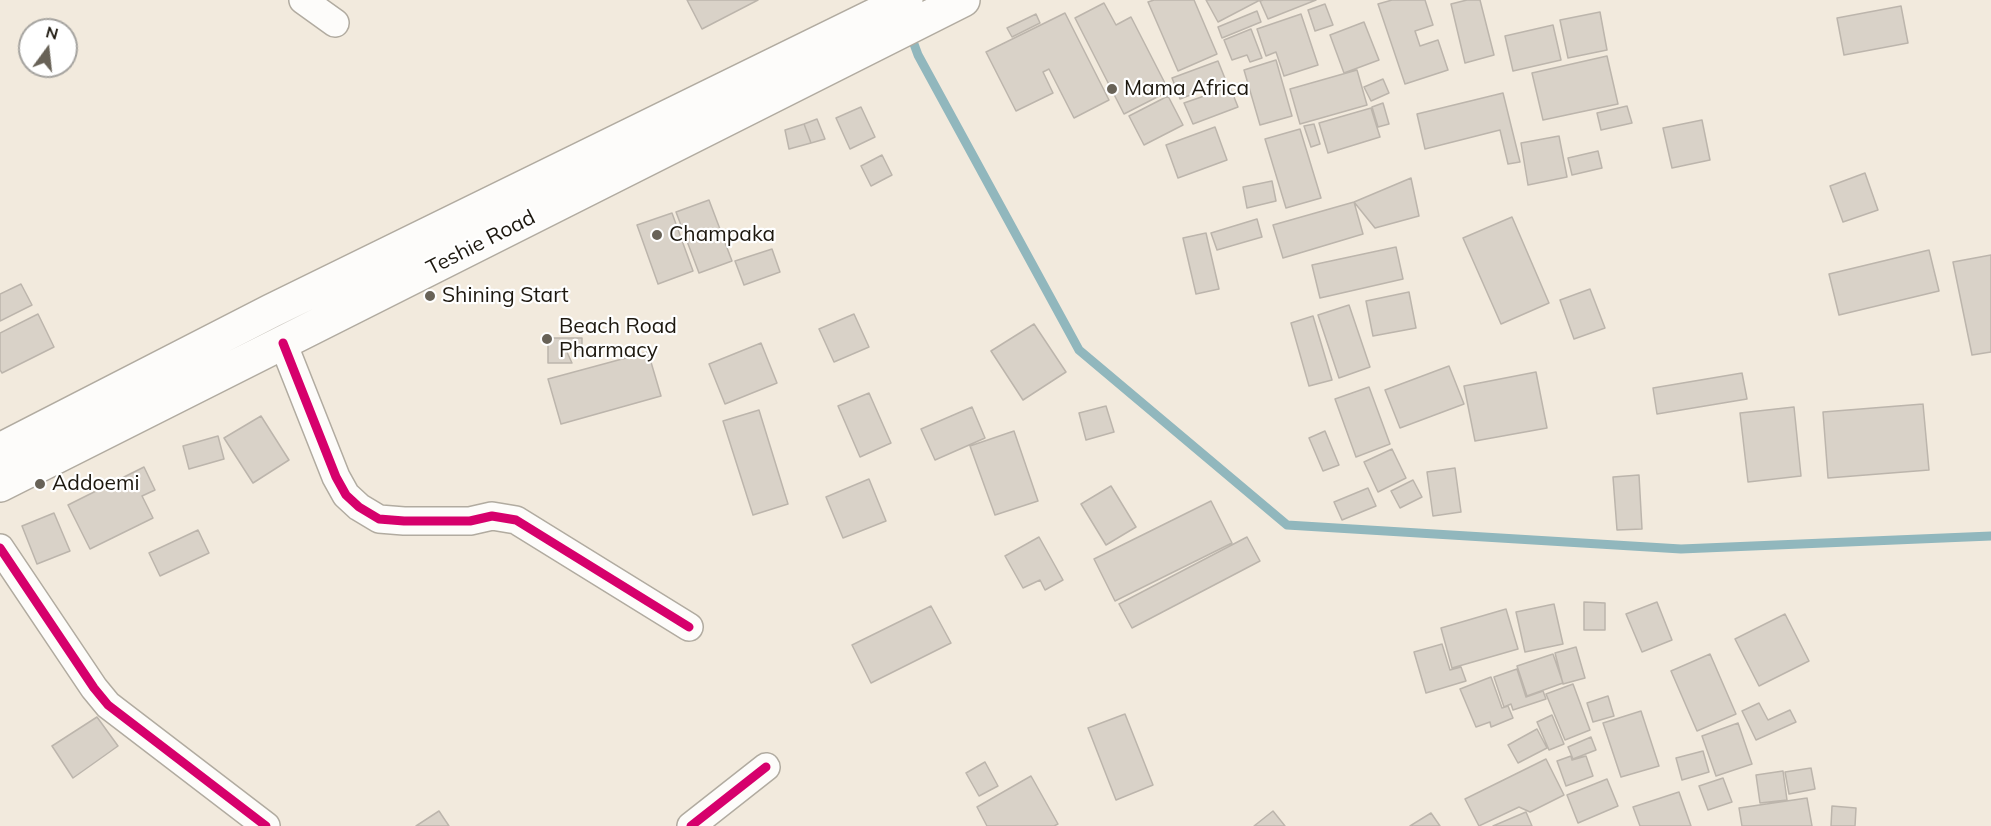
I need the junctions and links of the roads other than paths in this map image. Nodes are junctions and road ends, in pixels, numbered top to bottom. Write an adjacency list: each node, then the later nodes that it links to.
1 (303, 0): 4 (street)
2 (952, 5): 3 (main road, Teshie Road)
3 (898, 13): 5 (main road, Teshie Road); 6 (main road, Teshie Road)
4 (335, 23)
5 (283, 343): 7 (main road, Teshie Road); 9 (street)
6 (0, 450)
7 (0, 484)
8 (0, 548): 11 (street)
9 (689, 627)
10 (766, 767): 12 (street)
11 (266, 826)
12 (691, 826)

